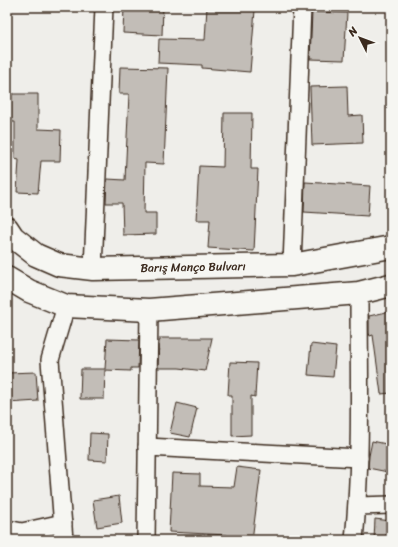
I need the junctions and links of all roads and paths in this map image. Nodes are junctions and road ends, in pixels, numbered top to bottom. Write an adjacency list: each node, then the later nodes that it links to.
1 (104, 7): 6 (street)
2 (302, 7): 5 (street)
3 (7, 228): 6 (main road, Barış Manço Bulvarı)
4 (391, 247): 5 (main road, Barış Manço Bulvarı)
5 (292, 265): 6 (main road, Barış Manço Bulvarı)
6 (93, 269)
7 (7, 278): 10 (main road)
8 (391, 286): 9 (main road)
9 (359, 293): 11 (main road); 13 (street)
10 (66, 306): 11 (main road); 16 (street)
11 (149, 310): 12 (street)
12 (147, 447): 13 (street); 19 (street)
13 (359, 458): 15 (street)
14 (391, 505): 15 (street)
15 (357, 506): 20 (street)
16 (63, 523): 17 (street); 18 (street)
17 (7, 529)
18 (64, 540)
19 (146, 540)
20 (354, 540)

